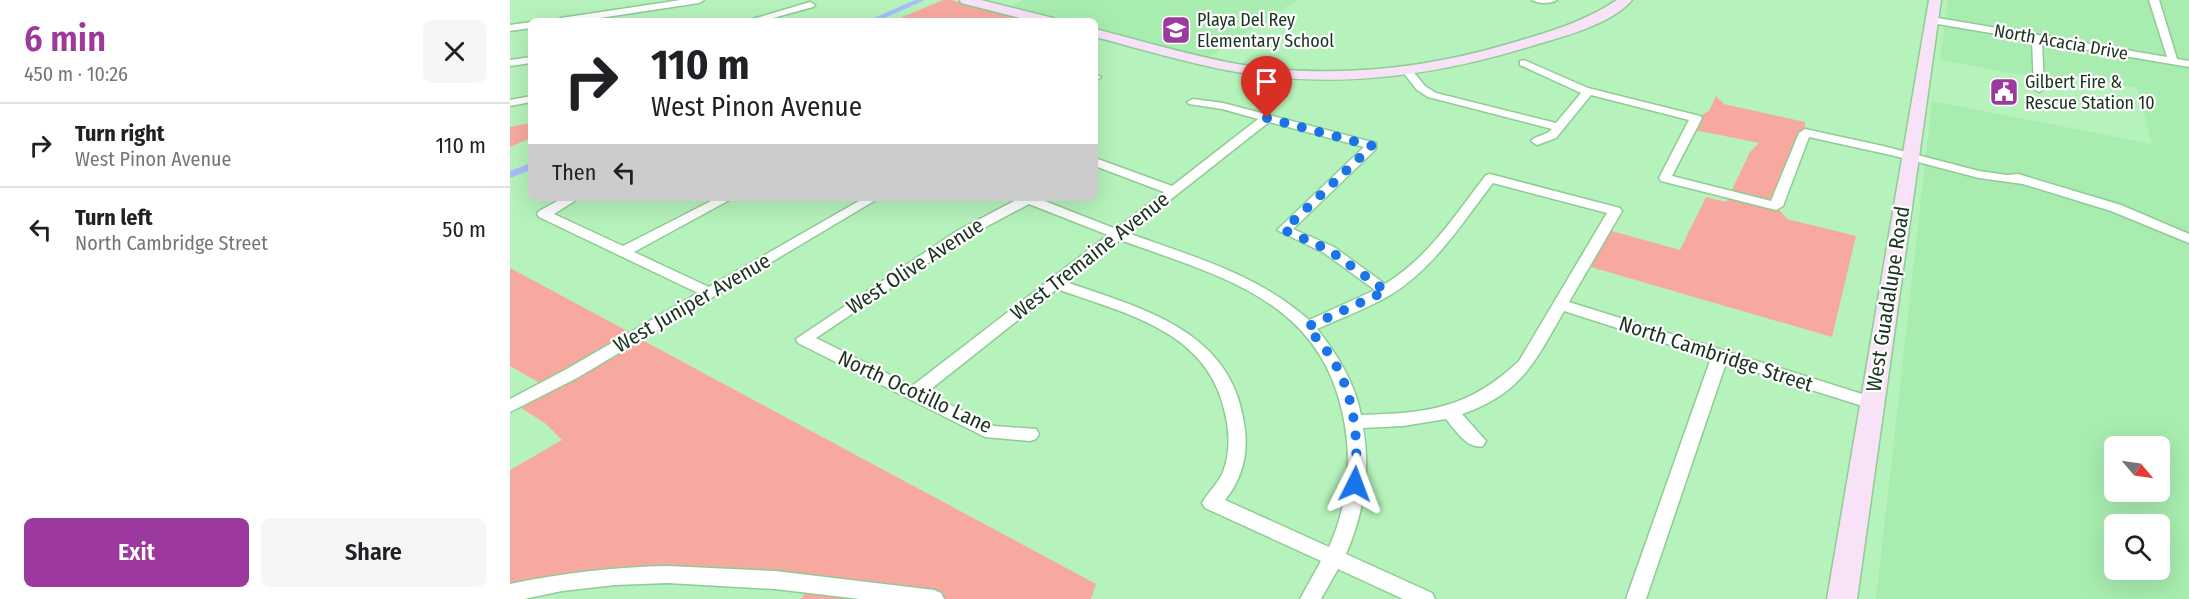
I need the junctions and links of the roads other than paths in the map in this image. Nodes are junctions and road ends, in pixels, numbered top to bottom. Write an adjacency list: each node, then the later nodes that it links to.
1 (699, 0): 10 (street)
2 (791, 0): 11 (street)
3 (966, 0): 12 (main road)
4 (1537, 0): 8 (street)
5 (1552, 0): 8 (street)
6 (1626, 0): 22 (main road)
7 (2154, 0): 18 (street)
8 (1543, 1)
9 (1934, 10): 16 (street, North Acacia Drive); 31 (main road, West Guadalupe Road)
10 (581, 18)
11 (762, 18)
12 (1036, 18)
13 (528, 25): 14 (street)
14 (510, 28)
15 (1098, 34): 22 (main road)
16 (2037, 38): 18 (street, North Acacia Drive); 23 (street)
17 (528, 60): 19 (street)
18 (2173, 62): 21 (street, North Acacia Drive)
19 (510, 63)
20 (1524, 63): 24 (street)
21 (2189, 64)
22 (1407, 71): 29 (street)
23 (2039, 89)
24 (1588, 91): 29 (street); 31 (street)
25 (528, 100): 27 (street)
26 (1193, 102): 28 (street)
27 (510, 103)
28 (1267, 118): 33 (street, West Tremaine Avenue); 43 (street)
29 (1559, 127): 30 (street)
30 (1537, 141)
31 (1912, 156): 40 (street); 50 (main road, West Guadalupe Road)
32 (1098, 163): 33 (street)
33 (1173, 191): 39 (street, West Tremaine Avenue)
34 (568, 201): 41 (street)
35 (721, 201): 41 (street)
36 (868, 201): 44 (street, West Juniper Avenue)
37 (1024, 201): 47 (street, West Olive Avenue)
38 (1033, 201): 39 (street)
39 (1117, 235): 42 (street, West Tremaine Avenue); 46 (street)
40 (2189, 239)
41 (623, 252): 44 (street)
42 (1055, 283): 49 (street, West Tremaine Avenue); 56 (street)
43 (1386, 291): 45 (street); 46 (street)
44 (710, 293): 51 (street, West Juniper Avenue)
45 (1561, 305): 48 (street, North Cambridge Street); 52 (street)
46 (1307, 327): 53 (street)
47 (804, 339): 49 (street, North Ocotillo Lane)
48 (1720, 356): 50 (street, North Cambridge Street); 61 (street)
49 (913, 394): 54 (street, North Ocotillo Lane)
50 (1872, 403): 62 (main road, West Guadalupe Road)
51 (510, 406)
52 (1450, 413): 53 (street); 55 (street)
53 (1355, 422): 56 (street)
54 (1030, 434)
55 (1477, 441)
56 (1335, 557): 59 (street); 60 (street)
57 (510, 593): 58 (street)
58 (934, 599)
59 (1310, 599)
60 (1425, 599)
61 (1636, 599)
62 (1842, 599)

